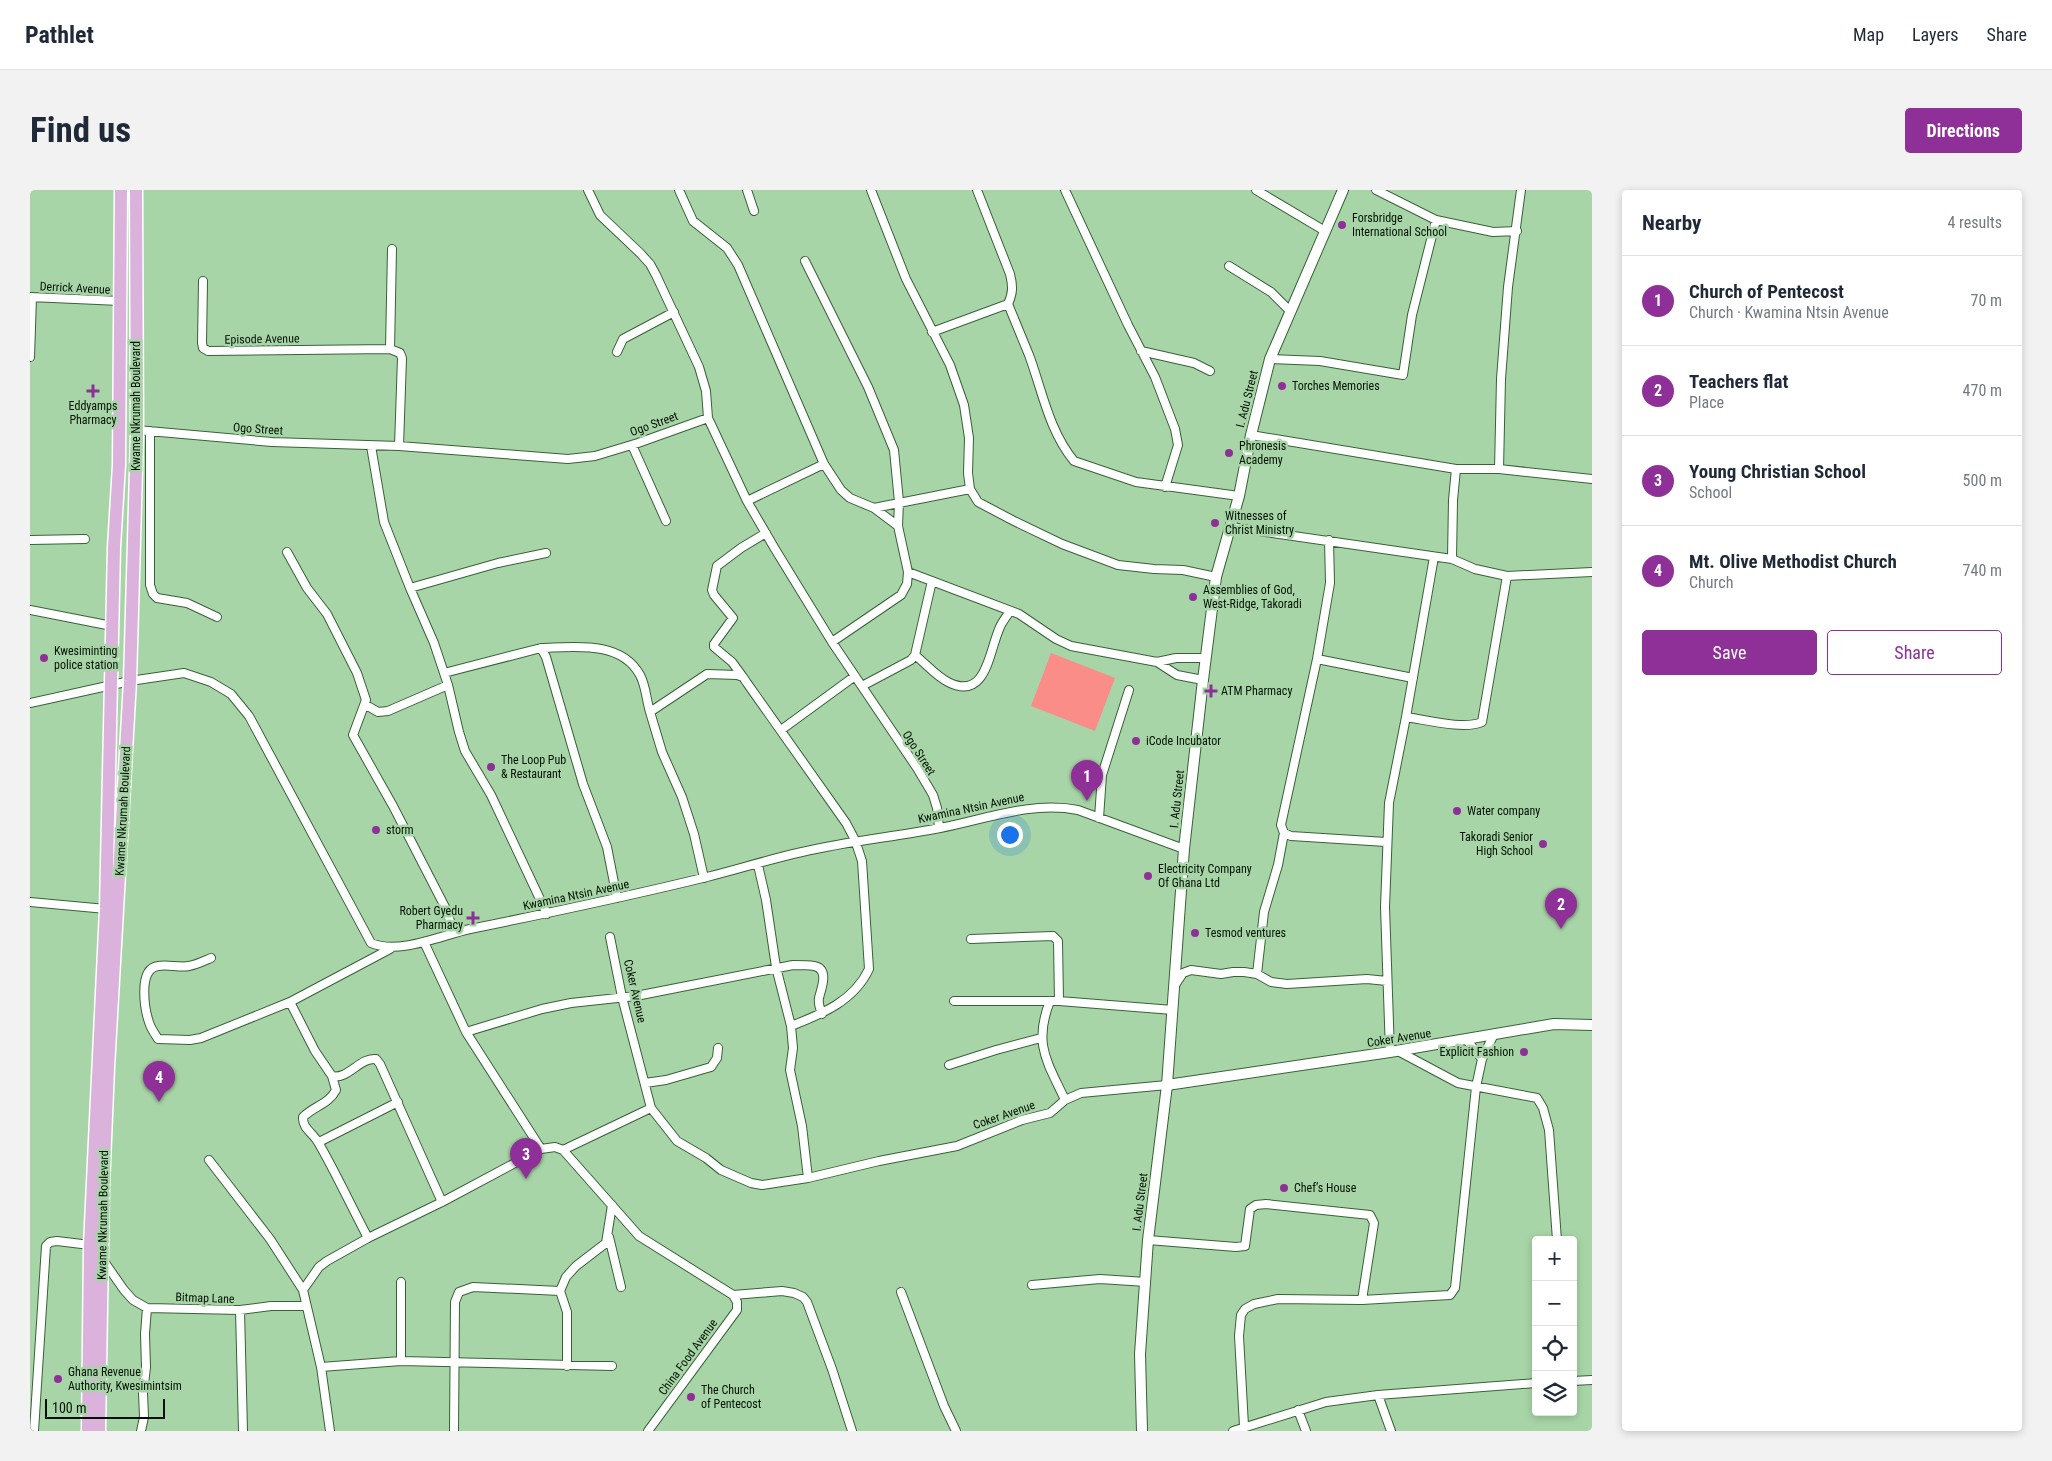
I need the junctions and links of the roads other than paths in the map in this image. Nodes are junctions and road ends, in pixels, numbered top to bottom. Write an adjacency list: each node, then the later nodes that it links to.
1 (120, 190): 22 (highway, Kwame Nkrumah Boulevard)
2 (136, 190): 34 (highway, Kwame Nkrumah Boulevard)
3 (588, 190): 24 (street)
4 (679, 190): 40 (street)
5 (747, 190): 13 (street)
6 (871, 190): 26 (street)
7 (977, 190): 23 (street)
8 (1065, 190): 28 (street)
9 (1256, 190): 15 (street)
10 (1343, 190): 15 (street, I. Adu Street)
11 (1376, 190): 14 (street)
12 (1522, 190): 16 (street)
13 (754, 211)
14 (1436, 220): 16 (street); 31 (street)
15 (1325, 231): 25 (street, I. Adu Street)
16 (1517, 231): 42 (street)
17 (392, 249): 27 (street)
18 (805, 261): 48 (street)
19 (1228, 266): 25 (street)
20 (203, 281): 27 (street, Episode Avenue)
21 (31, 297): 22 (street, Derrick Avenue); 30 (street)
22 (120, 301): 70 (highway, Kwame Nkrumah Boulevard)
23 (1008, 304): 26 (street); 44 (street)
24 (674, 312): 29 (street); 33 (street)
25 (1290, 312): 31 (street, I. Adu Street)
26 (932, 332): 45 (street)
27 (390, 349): 39 (street)
28 (1142, 351): 32 (street); 44 (street)
29 (617, 352)
30 (30, 356)
31 (1270, 359): 36 (street, I. Adu Street)
32 (1210, 371)
33 (708, 418): 37 (street, Ogo Street); 47 (street, Ogo Street)
34 (137, 430): 35 (street, Ogo Street); 82 (highway, Kwame Nkrumah Boulevard)
35 (150, 431): 38 (street, Ogo Street); 69 (street)
36 (1251, 435): 41 (street); 46 (street, I. Adu Street)
37 (632, 445): 39 (street, Ogo Street); 50 (street)
38 (371, 446): 39 (street, Ogo Street); 66 (street)
39 (399, 446)
40 (824, 464): 47 (street); 49 (street)
41 (1456, 469): 42 (street); 60 (street)
42 (1499, 470): 43 (street)
43 (1592, 479)
44 (1165, 487): 46 (street)
45 (970, 489): 48 (street); 64 (street)
46 (1239, 496): 52 (street, I. Adu Street)
47 (747, 501): 53 (street, Ogo Street)
48 (898, 502): 49 (street); 51 (street)
49 (874, 508): 51 (street)
50 (666, 521)
51 (898, 526): 61 (street)
52 (1231, 527): 56 (street); 64 (street, I. Adu Street)
53 (766, 533): 71 (street, Ogo Street); 79 (street)
54 (86, 539): 55 (street)
55 (30, 540)
56 (1329, 540): 59 (street); 75 (street)
57 (287, 552): 88 (street)
58 (546, 553): 66 (street)
59 (1434, 557): 60 (street); 80 (street)
60 (1452, 559): 63 (street)
61 (908, 572): 65 (street); 71 (street)
62 (1592, 572): 63 (street)
63 (1507, 576): 90 (street)
64 (1216, 577): 74 (street, I. Adu Street)
65 (932, 581): 68 (street); 73 (street)
66 (410, 588): 77 (street)
67 (30, 610): 70 (street)
68 (1010, 611): 73 (street); 76 (street)
69 (217, 617)
70 (112, 626): 83 (highway, Kwame Nkrumah Boulevard)
71 (832, 642): 78 (street, Ogo Street)
72 (541, 648): 77 (street); 89 (street); 100 (street)
73 (914, 655): 85 (street)
74 (1206, 658): 76 (street); 81 (street, I. Adu Street)
75 (1316, 660): 80 (street); 94 (street)
76 (1158, 662): 81 (street)
77 (444, 673): 84 (street)
78 (855, 676): 85 (street, Ogo Street); 91 (street)
79 (742, 677): 89 (street); 91 (street)
80 (1413, 678): 90 (street)
81 (1203, 680): 97 (street, I. Adu Street)
82 (130, 681): 83 (street, Kwamina Ntsin Avenue); 108 (street, Kwamina Ntsin Avenue); 150 (highway, Kwame Nkrumah Boulevard)
83 (111, 684): 87 (street, Kwamina Ntsin Avenue); 102 (highway, Kwame Nkrumah Boulevard)
84 (448, 685): 88 (street); 103 (street)
85 (862, 686): 93 (street, Ogo Street)
86 (1128, 690): 92 (street)
87 (30, 703)
88 (366, 705): 104 (street)
89 (650, 712): 99 (street)
90 (1406, 717): 96 (street)
91 (780, 730): 95 (street)
92 (1099, 818): 93 (street, Kwamina Ntsin Avenue); 97 (street, Kwamina Ntsin Avenue)
93 (939, 828): 95 (street, Kwamina Ntsin Avenue)
94 (1284, 833): 96 (street); 111 (street)
95 (855, 840): 98 (street, Kwamina Ntsin Avenue); 120 (street)
96 (1386, 842): 112 (street)
97 (1184, 849): 113 (street, I. Adu Street)
98 (758, 865): 99 (street, Kwamina Ntsin Avenue); 110 (street)
99 (704, 878): 100 (street, Kwamina Ntsin Avenue)
100 (617, 898): 103 (street, Kwamina Ntsin Avenue)
101 (30, 902): 102 (street)
102 (106, 909): 149 (highway, Kwame Nkrumah Boulevard)
103 (548, 914): 104 (street, Kwamina Ntsin Avenue)
104 (454, 932): 107 (street, Kwamina Ntsin Avenue)
105 (610, 937): 114 (street, Coker Avenue)
106 (970, 939): 116 (street)
107 (424, 942): 108 (street, Kwamina Ntsin Avenue); 123 (street)
108 (393, 947): 117 (street)
109 (211, 958): 117 (street)
110 (776, 967): 114 (street); 120 (street); 122 (street)
111 (1257, 974): 112 (street); 113 (street)
112 (1387, 980): 128 (street)
113 (1175, 985): 119 (street, I. Adu Street)
114 (622, 997): 123 (street); 132 (street, Coker Avenue)
115 (1050, 1001): 116 (street); 118 (street); 125 (street)
116 (1059, 1001): 119 (street)
117 (290, 1002): 131 (street)
118 (954, 1002)
119 (1173, 1010): 133 (street, I. Adu Street)
120 (822, 1014): 122 (street)
121 (1592, 1025): 124 (street, Coker Avenue)
122 (791, 1026): 142 (street)
123 (466, 1032): 139 (street)
124 (1494, 1034): 126 (street, Coker Avenue); 129 (street)
125 (1041, 1038): 130 (street); 135 (street)
126 (1466, 1039): 128 (street, Coker Avenue); 129 (street)
127 (718, 1048): 132 (street)
128 (1394, 1051): 133 (street, Coker Avenue); 134 (street)
129 (1482, 1059): 134 (street)
130 (949, 1065)
131 (332, 1076): 136 (street); 138 (street)
132 (645, 1083): 137 (street, Coker Avenue)
133 (1167, 1085): 135 (street, Coker Avenue); 148 (street, I. Adu Street)
134 (1476, 1087): 146 (street); 159 (street)
135 (1065, 1100): 142 (street, Coker Avenue)
136 (398, 1102): 138 (street); 143 (street)
137 (651, 1108): 140 (street); 142 (street, Coker Avenue)
138 (319, 1142): 147 (street)
139 (541, 1149): 140 (street); 143 (street)
140 (563, 1150): 144 (street)
141 (210, 1160): 155 (street)
142 (808, 1178)
143 (442, 1202): 147 (street)
144 (612, 1205): 145 (street); 158 (street)
145 (608, 1235): 154 (street); 156 (street)
146 (1557, 1236)
147 (368, 1238): 155 (street)
148 (1148, 1240): 152 (street, I. Adu Street); 159 (street)
149 (90, 1246): 174 (street); 175 (highway, Kwame Nkrumah Boulevard)
150 (102, 1258): 161 (street); 176 (highway, Kwame Nkrumah Boulevard)
151 (401, 1282): 163 (street)
152 (1146, 1282): 153 (street); 184 (street, I. Adu Street)
153 (1032, 1285)
154 (620, 1287)
155 (303, 1290): 160 (street)
156 (560, 1291): 164 (street); 165 (street)
157 (901, 1292): 183 (street)
158 (733, 1295): 181 (street, China Food Avenue); 182 (street)
159 (1362, 1300): 173 (street)
160 (306, 1306): 162 (street); 167 (street)
161 (147, 1308): 162 (street, Bitmap Lane); 177 (street)
162 (240, 1310): 178 (street, Bitmap Lane)
163 (400, 1361): 164 (street); 167 (street)
164 (456, 1363): 165 (street); 180 (street)
165 (567, 1366): 166 (street)
166 (612, 1366)
167 (321, 1367): 179 (street)
168 (1592, 1380): 169 (street)
169 (1577, 1381)
170 (1532, 1383): 171 (street)
171 (1378, 1395): 172 (street); 187 (street)
172 (1298, 1410): 173 (street); 186 (street)
173 (1244, 1426): 185 (street)
174 (34, 1431)
175 (88, 1431)
176 (99, 1431)
177 (141, 1431)
178 (243, 1431)
179 (330, 1431)
180 (454, 1431)
181 (648, 1431)
182 (852, 1431)
183 (956, 1431)
184 (1142, 1431)
185 (1233, 1431)
186 (1306, 1431)
187 (1391, 1431)

